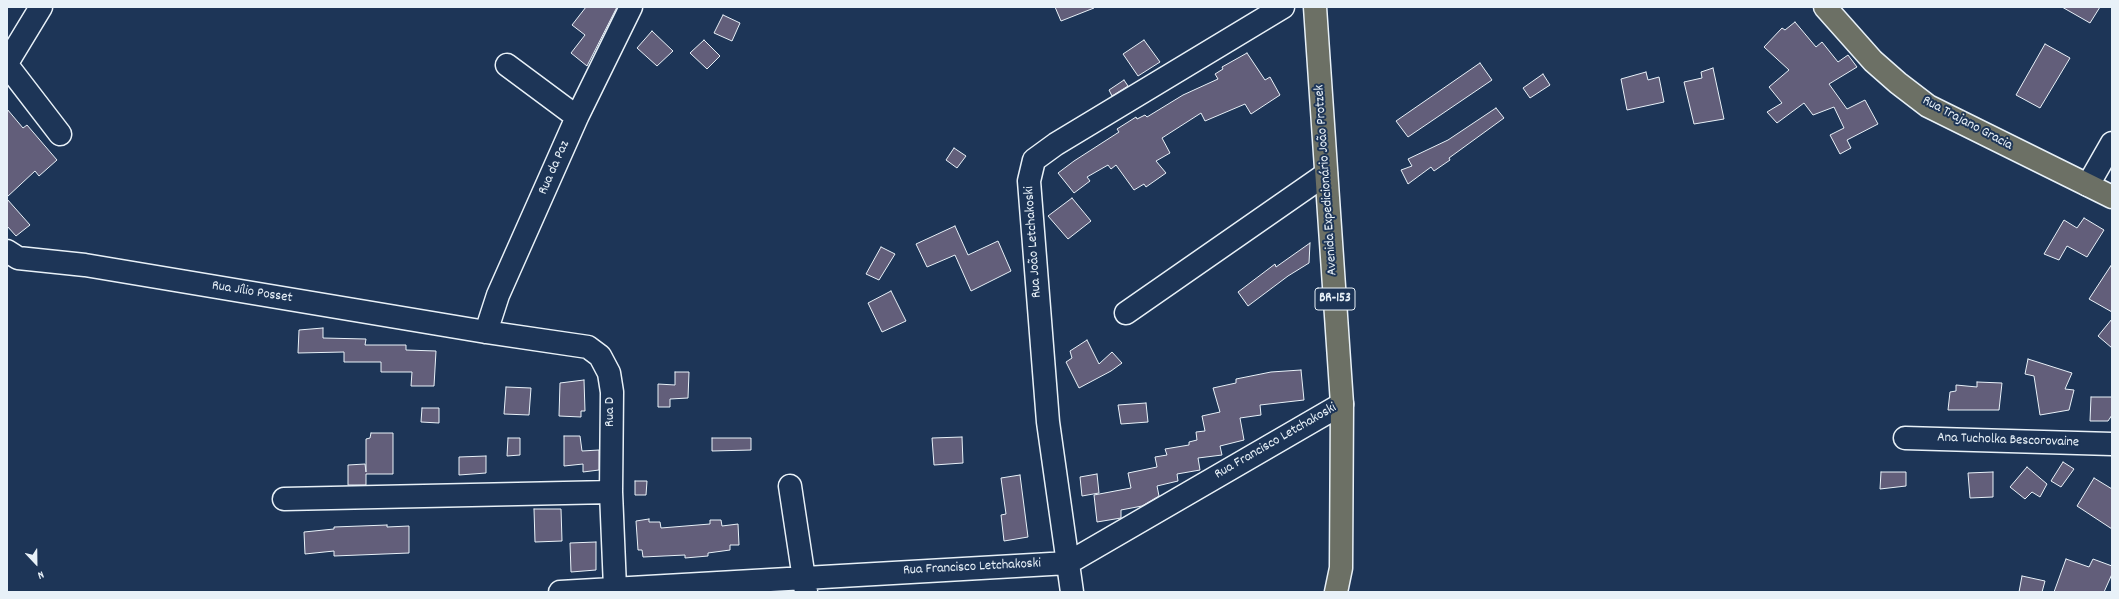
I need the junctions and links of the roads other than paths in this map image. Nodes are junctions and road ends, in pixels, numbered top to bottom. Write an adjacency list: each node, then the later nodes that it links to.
1 (41, 7): 6 (street)
2 (631, 7): 8 (street, Rua da Paz)
3 (1284, 7): 23 (street, Rua João Letchakoski)
4 (1315, 7): 11 (main road, Avenida Expedicionário João Protzek / BR-153)
5 (1825, 7): 12 (main road, Rua Trajano Gracia)
6 (7, 64): 9 (street)
7 (507, 65): 8 (street)
8 (577, 117): 16 (street, Rua da Paz)
9 (60, 134)
10 (2112, 143): 12 (street)
11 (1326, 174): 15 (street); 17 (main road, Avenida Expedicionário João Protzek / BR-153)
12 (2088, 185): 13 (main road, Rua Trajano Gracia)
13 (2112, 197)
14 (13, 254): 16 (street, Rua Jílio Posset)
15 (1126, 313)
16 (486, 332): 21 (street, Rua D)
17 (1342, 404): 23 (street, Rua Francisco Letchakoski); 28 (main road, Avenida Expedicionário João Protzek / BR-153)
18 (1905, 438): 19 (street, Ana Tucholka Bescorovaine)
19 (2112, 444)
20 (790, 486): 24 (street)
21 (611, 492): 22 (street); 25 (street, Rua D)
22 (284, 499)
23 (1068, 563): 24 (street, Rua Francisco Letchakoski); 27 (street, Rua João Letchakoski)
24 (805, 585): 25 (street, Rua Francisco Letchakoski)
25 (615, 588): 26 (street, Rua Francisco Letchakoski)
26 (560, 592)
27 (1072, 592)
28 (1336, 592)

